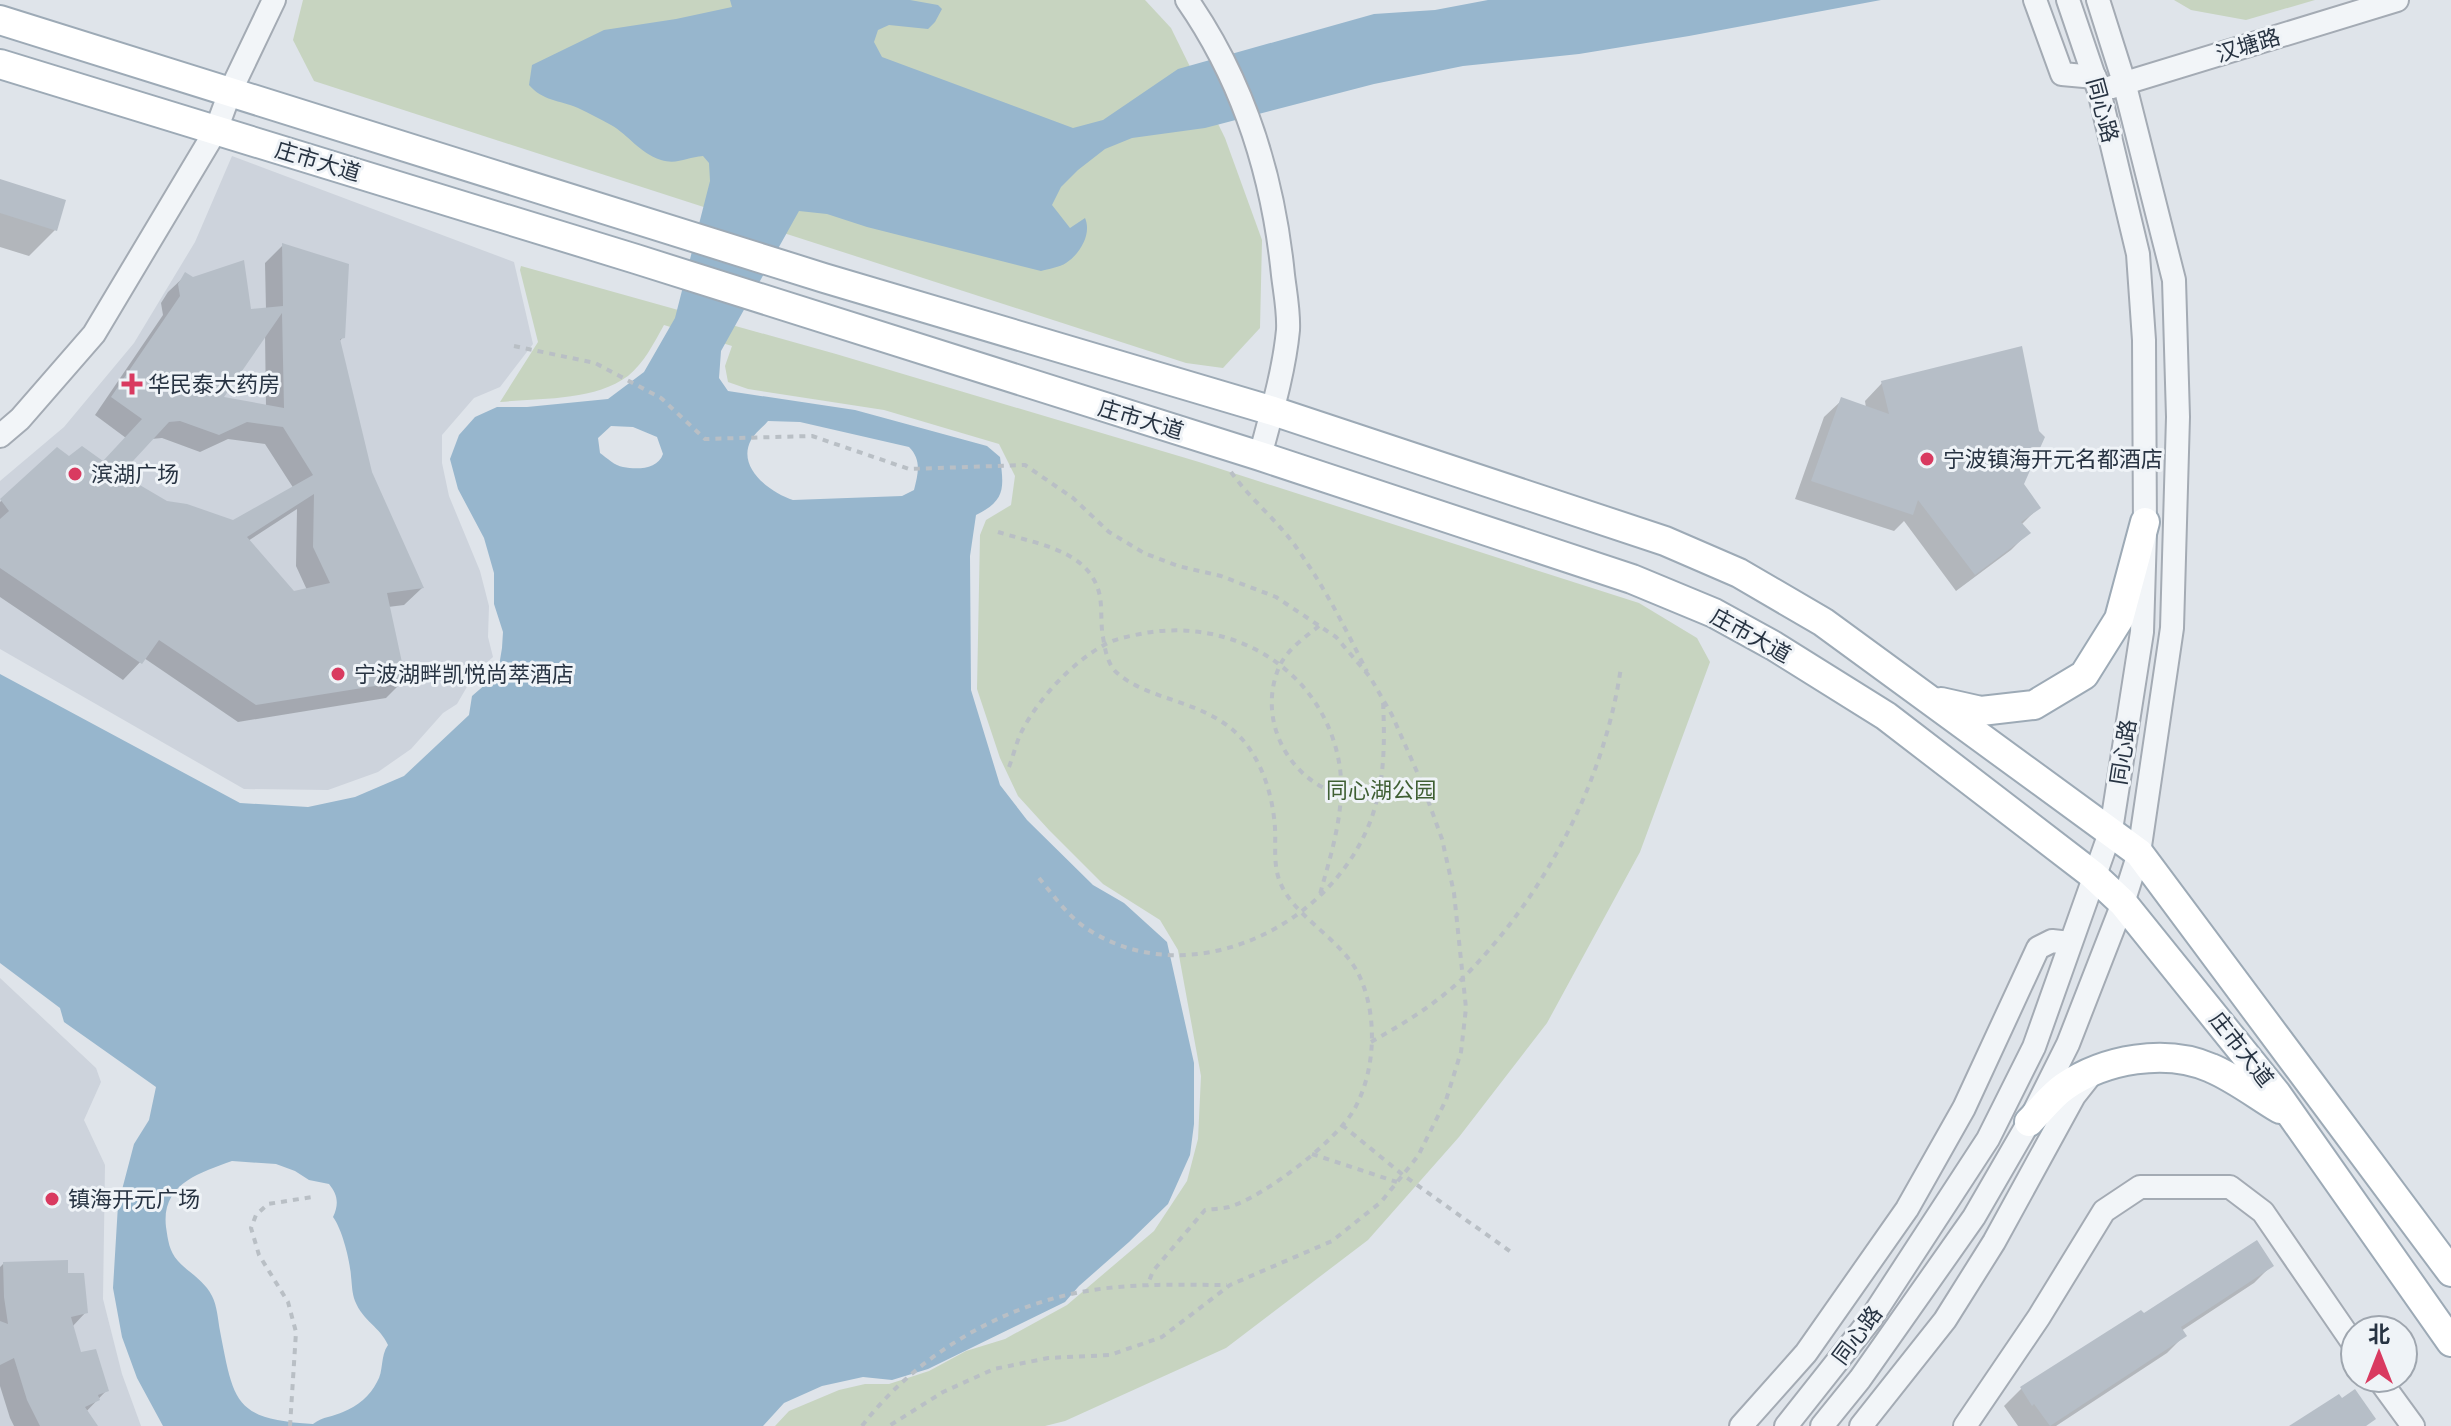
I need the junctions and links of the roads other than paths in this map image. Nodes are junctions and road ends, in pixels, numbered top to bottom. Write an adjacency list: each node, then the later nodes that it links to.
1 (274, 0): 11 (street)
2 (1187, 0): 13 (street)
3 (2035, 0): 10 (street)
4 (2068, 0): 10 (street, 同心路)
5 (2098, 0): 9 (street, 同心路)
6 (2397, 0): 9 (street, 汉塘路)
7 (0, 20): 11 (main road, 庄市大道)
8 (0, 64): 12 (main road, 庄市大道)
9 (2124, 82): 10 (street, 汉塘路); 19 (street, 同心路)
10 (2097, 84): 16 (street, 同心路)
11 (230, 92): 12 (street); 13 (main road, 庄市大道)
12 (216, 130): 14 (street); 15 (main road, 庄市大道)
13 (1273, 411): 15 (street); 17 (main road, 庄市大道)
14 (0, 436)
15 (1260, 456): 20 (main road, 庄市大道)
16 (2145, 522): 17 (main road); 18 (street, 同心路)
17 (1931, 700): 18 (main road, 庄市大道)
18 (2111, 830): 19 (main road, 庄市大道); 20 (street, 同心路)
19 (2139, 853): 21 (street, 同心路); 26 (main road, 庄市大道)
20 (2093, 875): 21 (main road, 庄市大道); 22 (street, 同心路)
21 (2123, 903): 24 (main road, 庄市大道); 25 (street, 同心路)
22 (2070, 943): 30 (street); 31 (street, 同心路)
23 (2092, 1073): 24 (main road); 25 (main road); 33 (street)
24 (2293, 1118): 28 (main road, 庄市大道)
25 (2029, 1122): 32 (street, 同心路)
26 (2451, 1272)
27 (2339, 1323): 34 (street)
28 (2451, 1342)
29 (2390, 1394): 35 (street)
30 (1741, 1426)
31 (1786, 1426)
32 (1822, 1426)
33 (1861, 1426)
34 (1965, 1426)
35 (2413, 1426)

